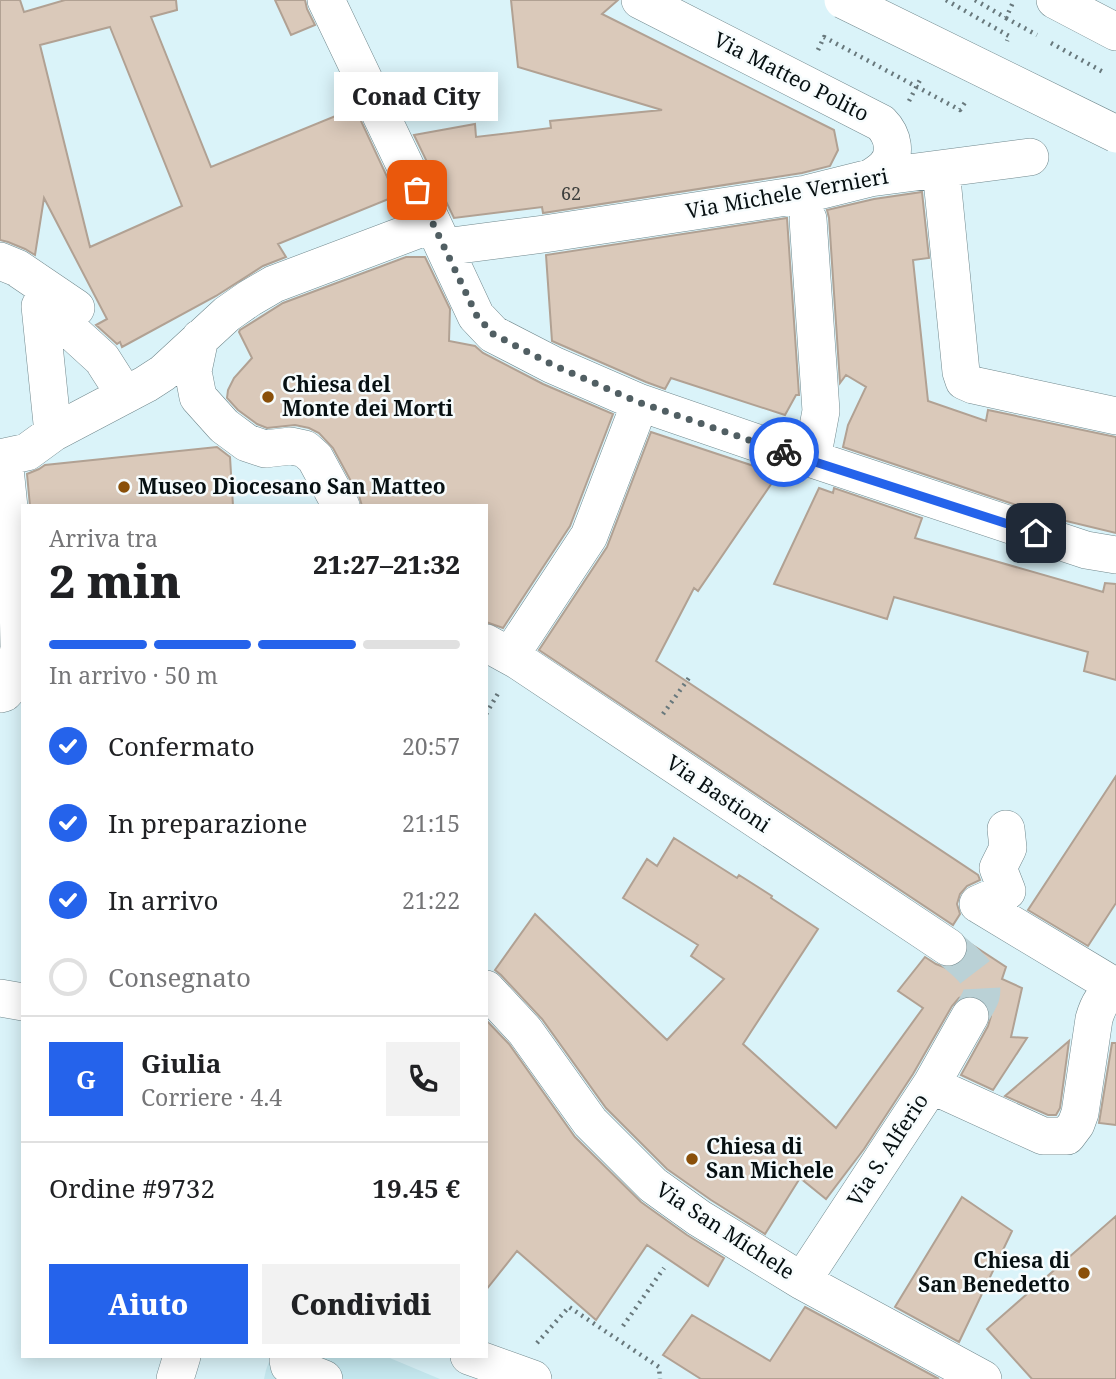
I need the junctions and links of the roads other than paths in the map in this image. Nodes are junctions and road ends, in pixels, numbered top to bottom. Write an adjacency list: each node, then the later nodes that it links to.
1 (326, 0): 11 (street)
2 (640, 0): 9 (street, Via Matteo Polito)
3 (843, 0): 6 (street, bridge)
4 (1055, 0): 5 (street)
5 (1116, 32)
6 (1116, 134)
7 (1030, 157): 8 (street, Via Michele Vernieri)
8 (941, 169): 9 (street, Via Michele Vernieri); 17 (street)
9 (870, 178): 11 (street, Via Michele Vernieri)
10 (808, 219): 19 (street)
11 (439, 235): 13 (street, Via Michele Vernieri); 16 (street)
12 (0, 261): 14 (street)
13 (200, 338): 14 (street, Via Michele Vernieri); 15 (street)
14 (144, 384): 15 (street); 18 (street, Via Michele Vernieri); 18 (street)
15 (198, 397): 20 (street)
16 (636, 401): 19 (street); 22 (street)
17 (1116, 416)
18 (21, 450): 23 (street)
19 (812, 459): 21 (street)
20 (340, 504)
21 (1116, 555)
22 (498, 649): 25 (street, Via Bastioni)
23 (0, 694)
24 (1006, 829): 26 (street)
25 (948, 947)
26 (1116, 987): 31 (street)
27 (488, 991): 32 (street, Via San Michele)
28 (0, 998): 29 (street)
29 (21, 1002)
30 (970, 1016): 31 (street, Via S. Alferio)
31 (931, 1085): 32 (street, Via S. Alferio)
32 (802, 1281): 39 (street, Via San Michele)
33 (181, 1358): 36 (street)
34 (289, 1358): 37 (street)
35 (478, 1360): 38 (street)
36 (175, 1379)
37 (324, 1379)
38 (533, 1379)
39 (983, 1379)

